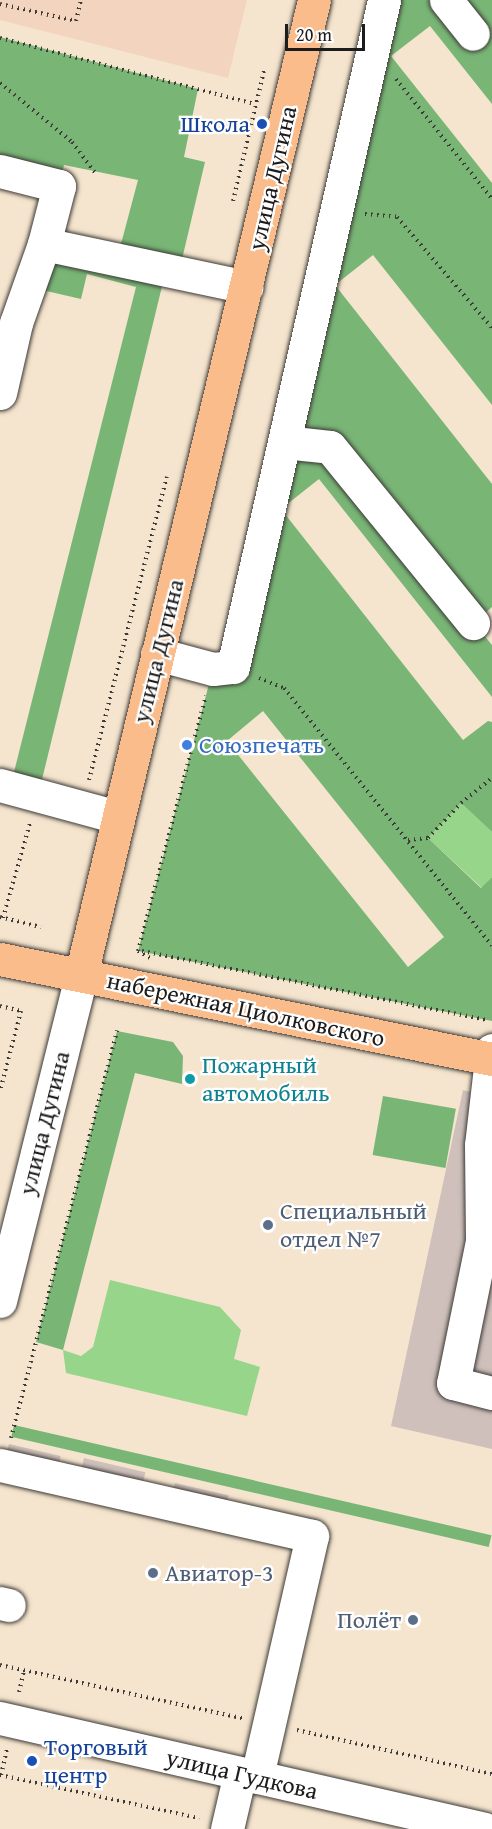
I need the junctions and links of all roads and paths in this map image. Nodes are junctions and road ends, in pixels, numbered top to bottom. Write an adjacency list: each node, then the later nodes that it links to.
1 (81, 0): 5 (path)
2 (314, 0): 18 (main road, улица Дугина)
3 (384, 0): 8 (street)
4 (446, 0): 6 (street)
5 (0, 4)
6 (473, 34)
7 (0, 38): 11 (path)
8 (373, 50): 14 (path); 16 (street)
9 (264, 69): 11 (path)
10 (0, 83): 13 (path)
11 (255, 104): 15 (path)
12 (0, 171): 17 (street)
13 (96, 174)
14 (492, 199)
15 (232, 206)
16 (337, 210): 20 (path); 22 (street)
17 (44, 244): 18 (street); 19 (street)
18 (246, 287): 25 (main road, улица Дугина)
19 (8, 321): 21 (street)
20 (492, 328)
21 (0, 393)
22 (284, 442): 24 (street); 26 (street)
23 (167, 475): 30 (path)
24 (473, 623)
25 (157, 654): 26 (street); 31 (main road, улица Дугина)
26 (233, 667): 32 (path)
27 (492, 778): 32 (path)
28 (0, 785): 29 (street)
29 (38, 796): 30 (street); 33 (path)
30 (82, 807): 31 (street)
31 (118, 817): 38 (main road, улица Дугина)
32 (407, 840): 35 (path)
33 (2, 918): 34 (path)
34 (41, 927)
35 (492, 946)
36 (138, 951): 40 (path)
37 (0, 959): 38 (main road, набережная Циолковского)
38 (81, 975): 42 (main road, набережная Циолковского); 44 (street, улица Дугина)
39 (0, 1006): 43 (path)
40 (492, 1021)
41 (117, 1031): 47 (path)
42 (492, 1056): 46 (street)
43 (0, 1091)
44 (6, 1249): 45 (street, улица Дугина)
45 (0, 1301)
46 (492, 1393)
47 (2, 1465): 50 (street)
48 (0, 1718): 50 (street, улица Гудкова)
49 (0, 1775): 51 (path)
50 (248, 1775): 51 (street); 52 (street, улица Гудкова)
51 (227, 1826)
52 (484, 1829)

